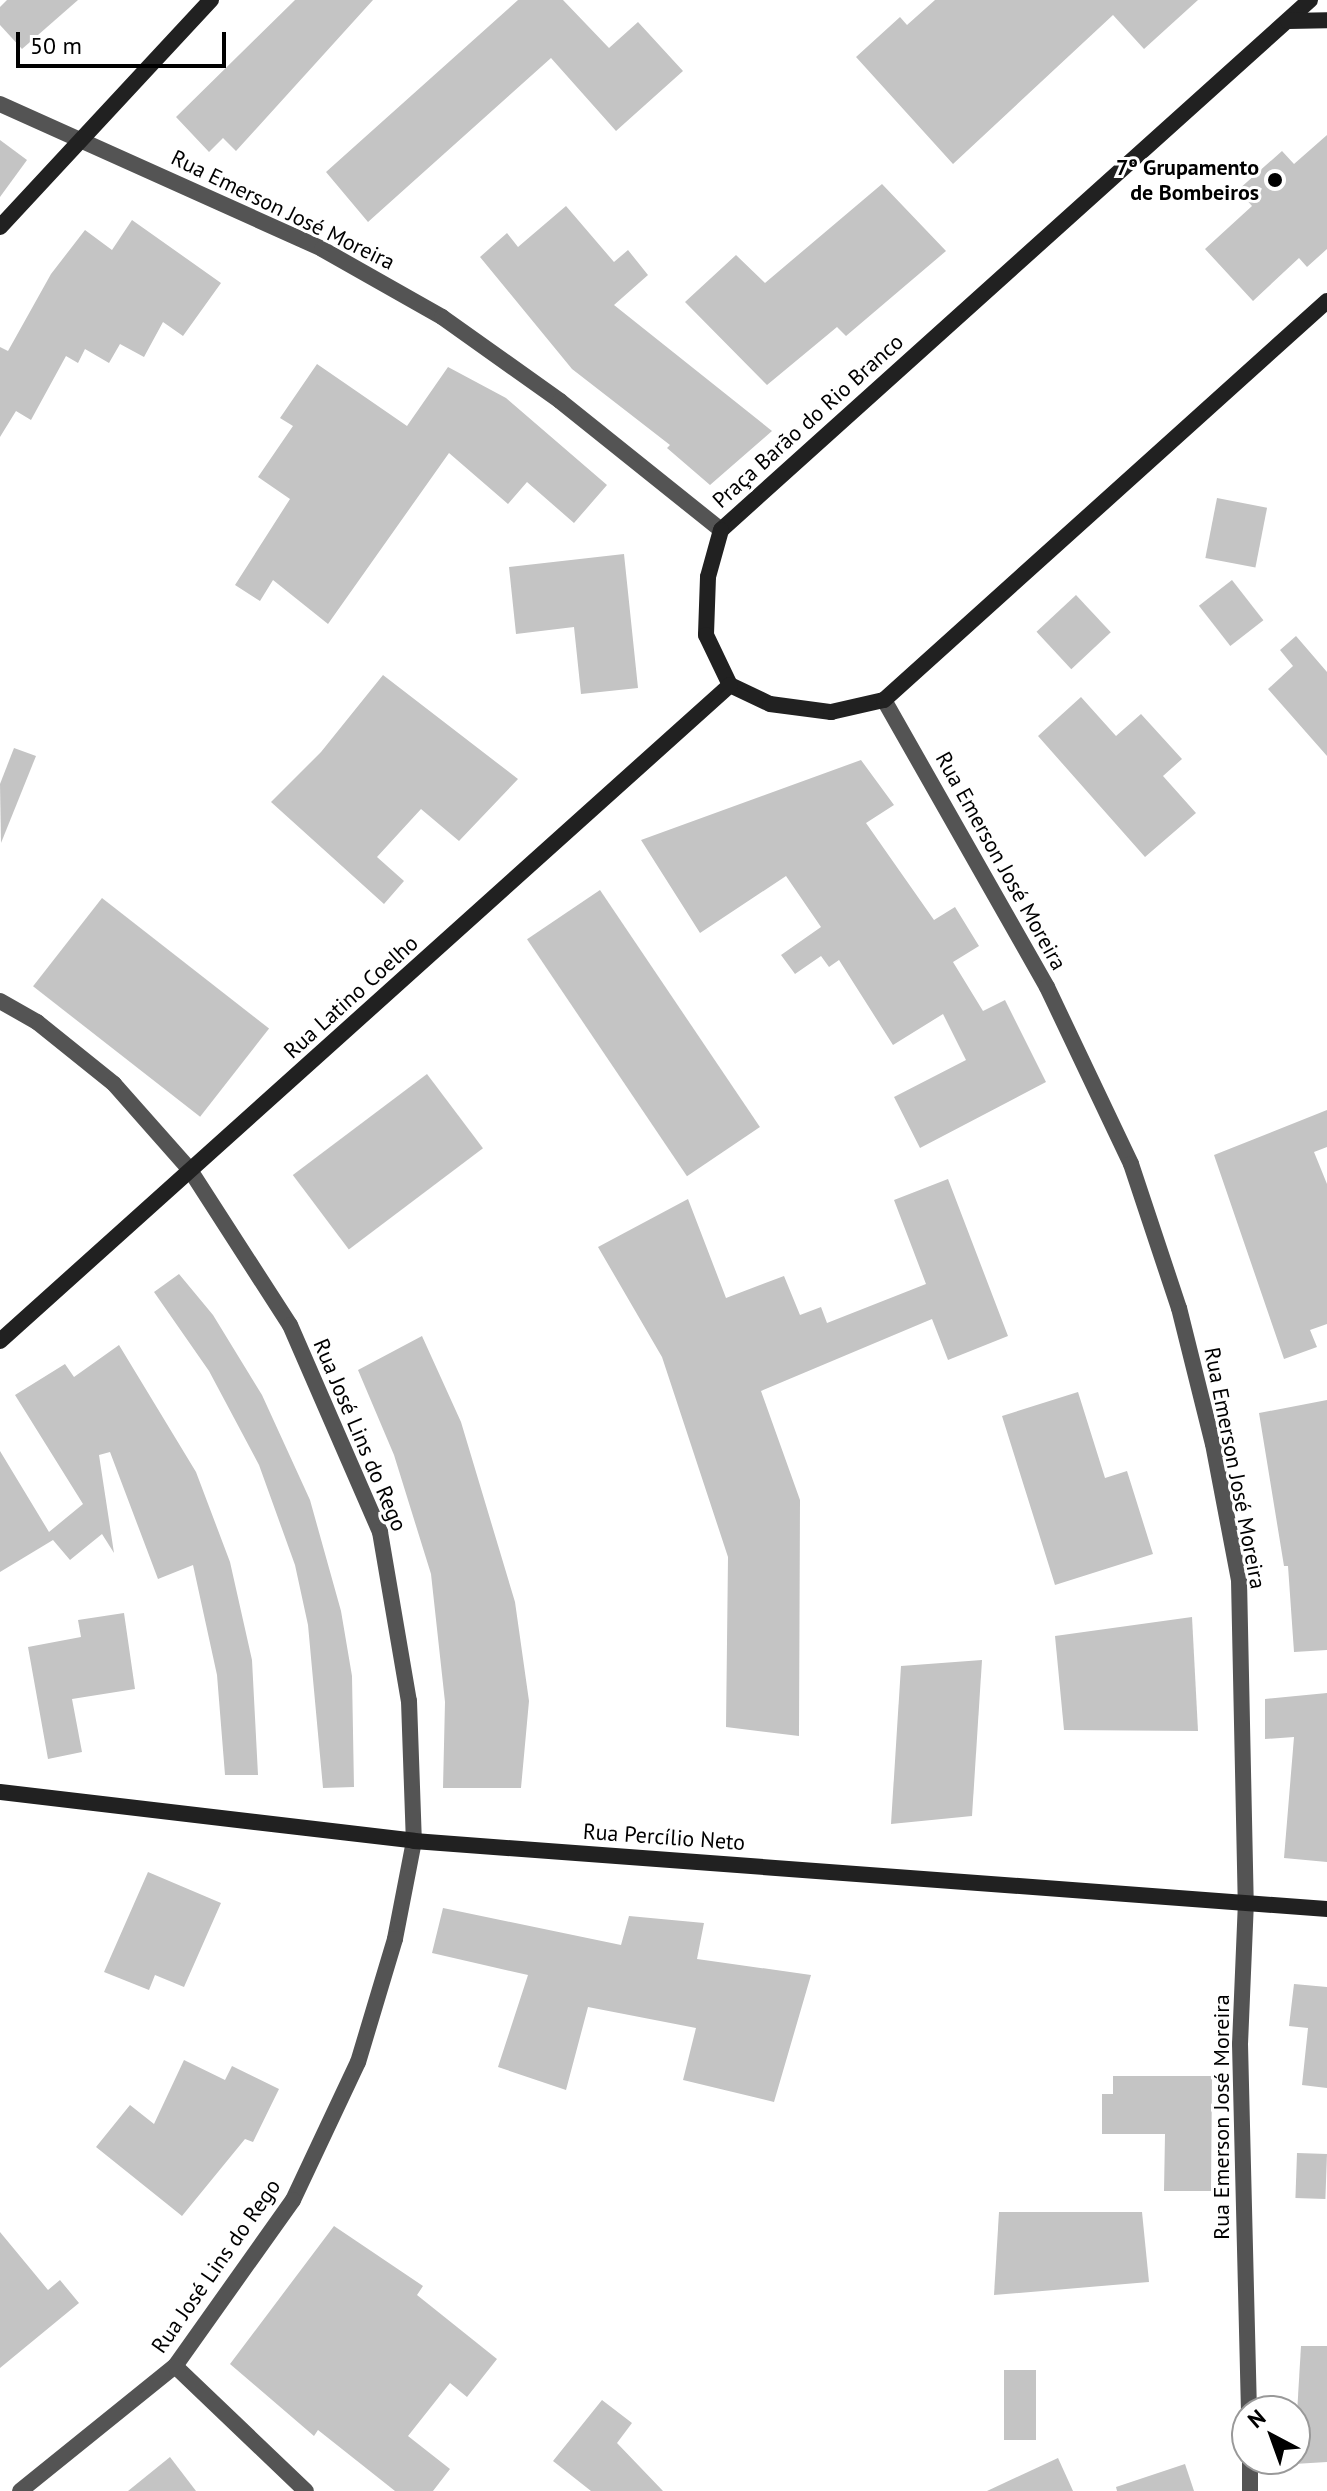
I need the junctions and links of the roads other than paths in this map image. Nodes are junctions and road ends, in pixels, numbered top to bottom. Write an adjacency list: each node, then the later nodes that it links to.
1 (211, 0): 6 (street)
2 (1310, 0): 4 (street, Praça Barão do Rio Branco)
3 (1327, 20): 4 (street)
4 (1288, 21): 9 (street, Praça Barão do Rio Branco)
5 (0, 104): 6 (street, Rua Emerson José Moreira)
6 (83, 139): 7 (street); 9 (street, Rua Emerson José Moreira)
7 (0, 227)
8 (1327, 301): 11 (street)
9 (721, 530): 10 (street, Praça Barão do Rio Branco)
10 (730, 685): 11 (street); 13 (street, Rua Latino Coelho)
11 (884, 700): 17 (street, Rua Emerson José Moreira)
12 (0, 1001): 13 (street, Rua José Lins do Rego)
13 (190, 1170): 14 (street, Rua Latino Coelho); 16 (street, Rua José Lins do Rego)
14 (0, 1341)
15 (0, 1792): 16 (street, Rua Percílio Neto)
16 (414, 1841): 17 (street, Rua Percílio Neto); 19 (street, Rua José Lins do Rego)
17 (1246, 1901): 18 (street, Rua Percílio Neto); 20 (street, Rua Emerson José Moreira)
18 (1327, 1909)
19 (175, 2366): 21 (street, Rua José Lins do Rego); 22 (street)
20 (1249, 2395)
21 (20, 2491)
22 (306, 2491)

